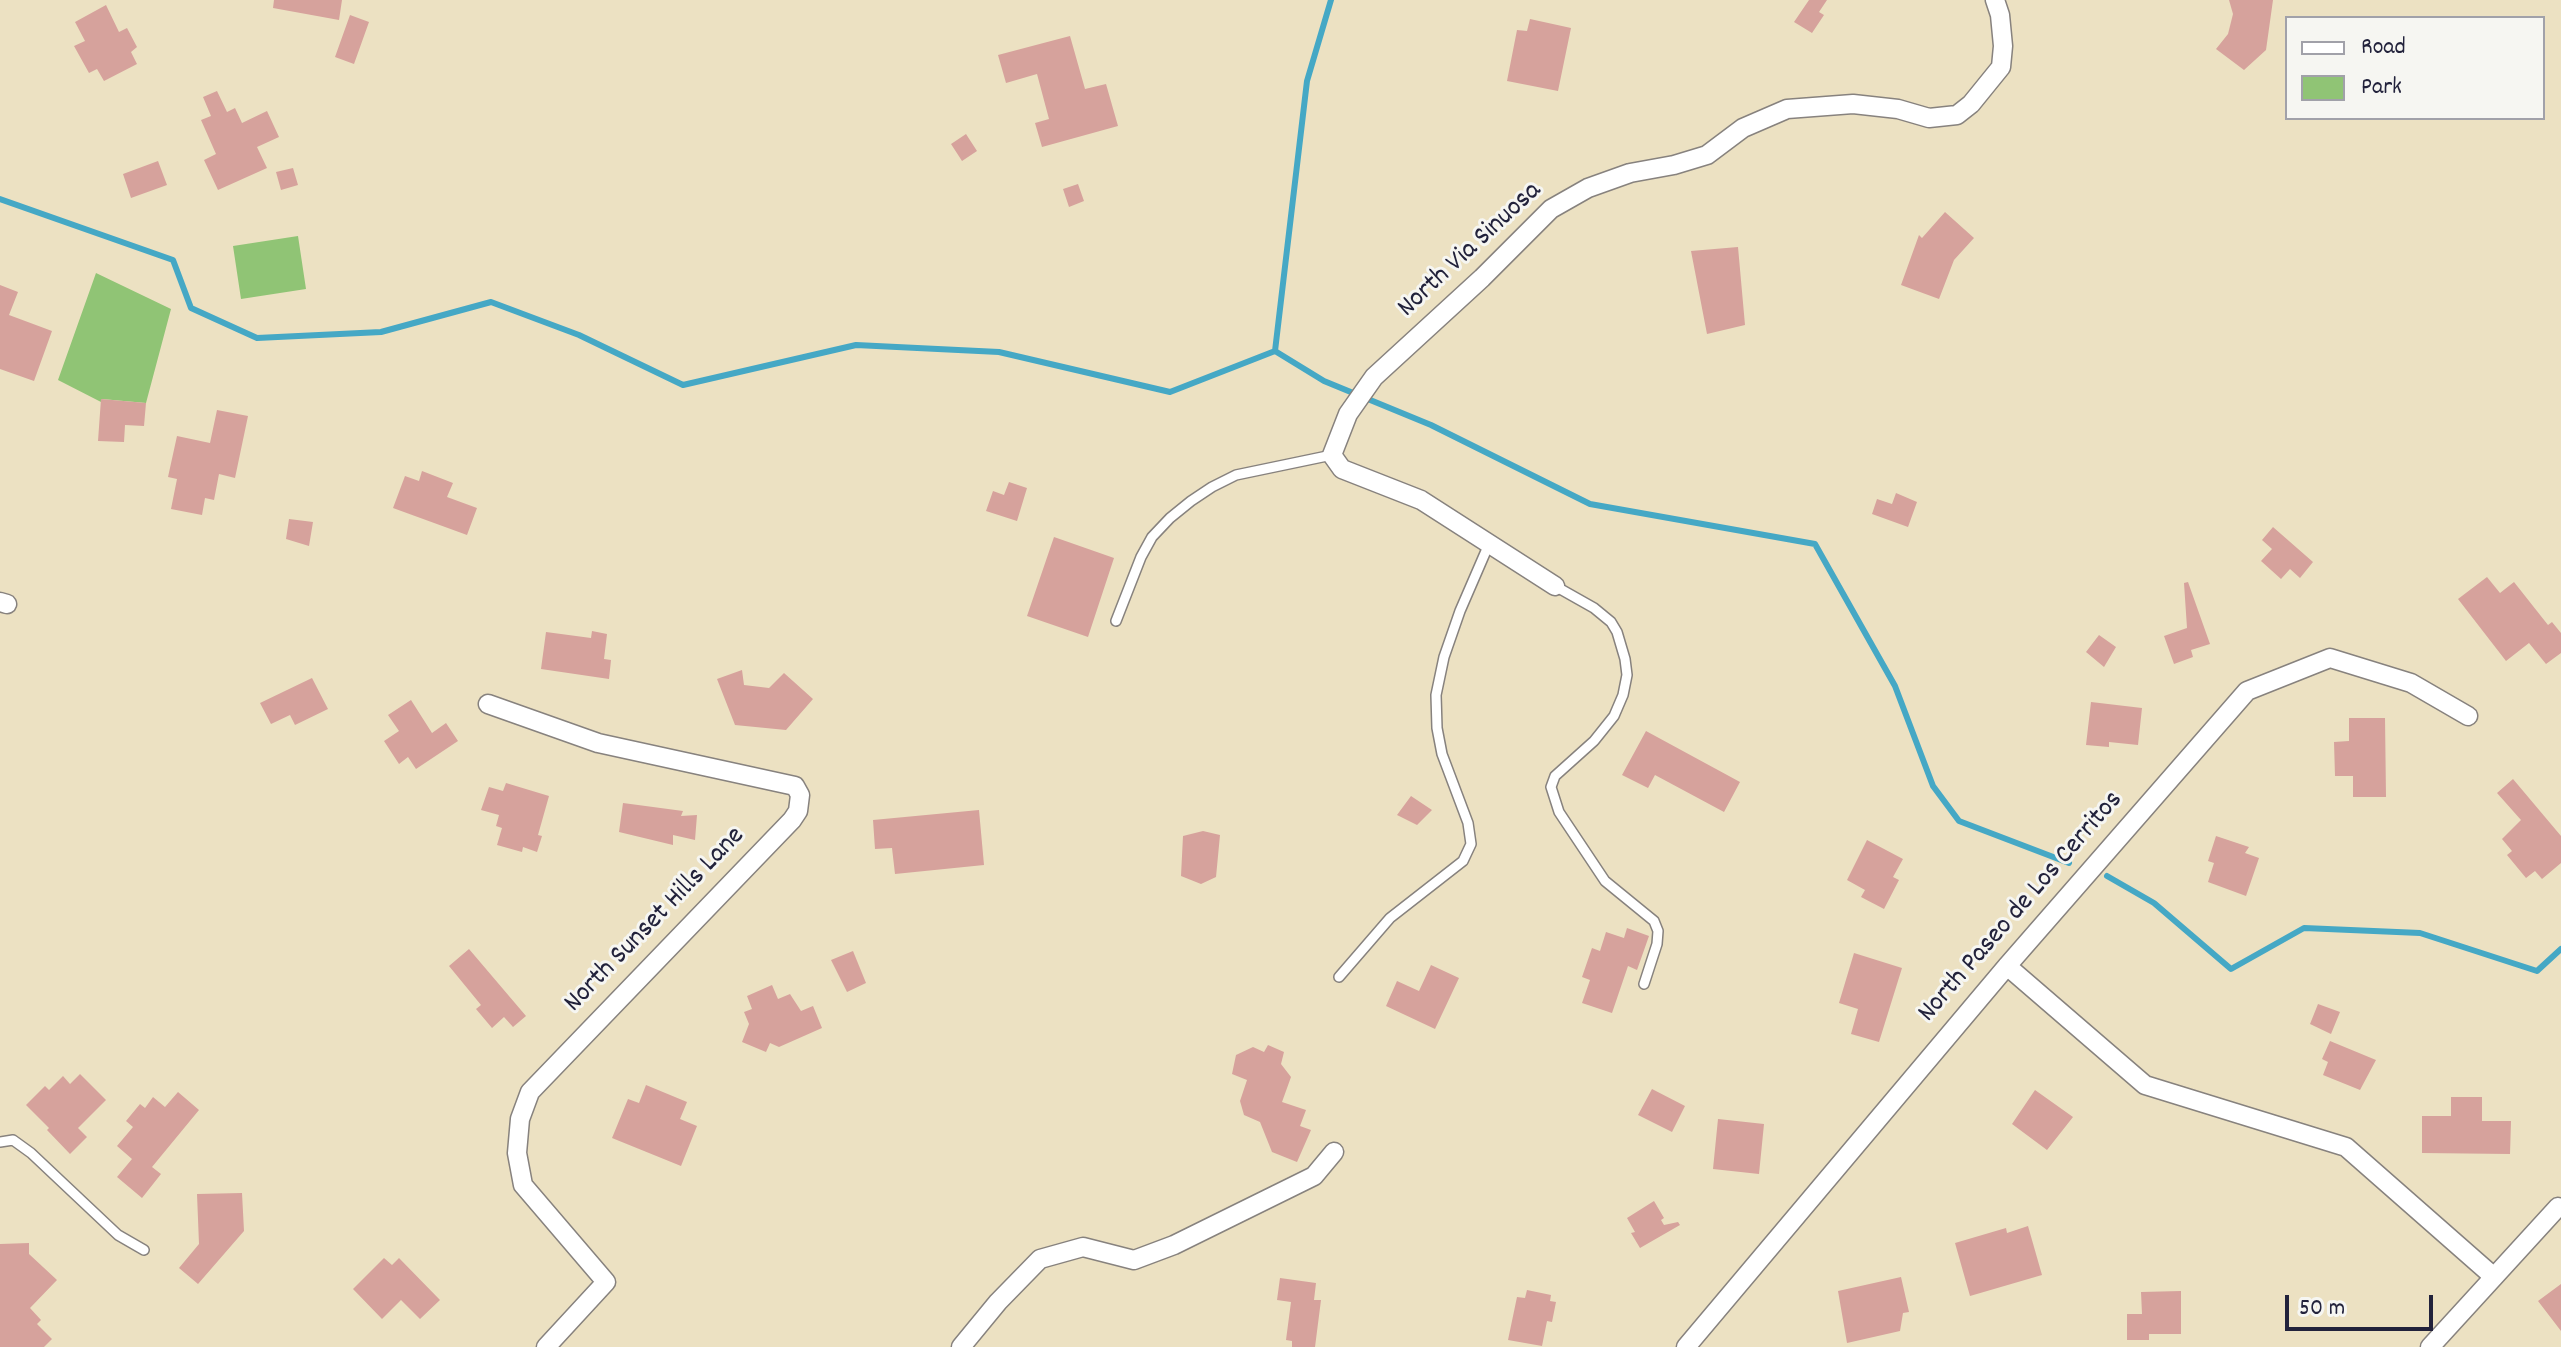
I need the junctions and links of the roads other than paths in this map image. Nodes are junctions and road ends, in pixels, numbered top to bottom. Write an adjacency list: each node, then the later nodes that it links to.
1 (1995, 0): 2 (street, North Via Sinuosa)
2 (1332, 455): 3 (street); 5 (lane)
3 (1489, 544): 4 (street); 9 (lane)
4 (1555, 586): 10 (lane)
5 (1116, 621)
6 (488, 704): 16 (street, North Sunset Hills Lane)
7 (2468, 716): 8 (street, North Paseo de Los Cerritos)
8 (2007, 966): 15 (street); 18 (street, North Paseo de Los Cerritos)
9 (1339, 977)
10 (1644, 984)
11 (0, 1142): 14 (lane)
12 (1334, 1152): 17 (street)
13 (2558, 1207): 15 (street)
14 (144, 1250)
15 (2494, 1277): 19 (street)
16 (546, 1347)
17 (961, 1347)
18 (1686, 1347)
19 (2430, 1347)

